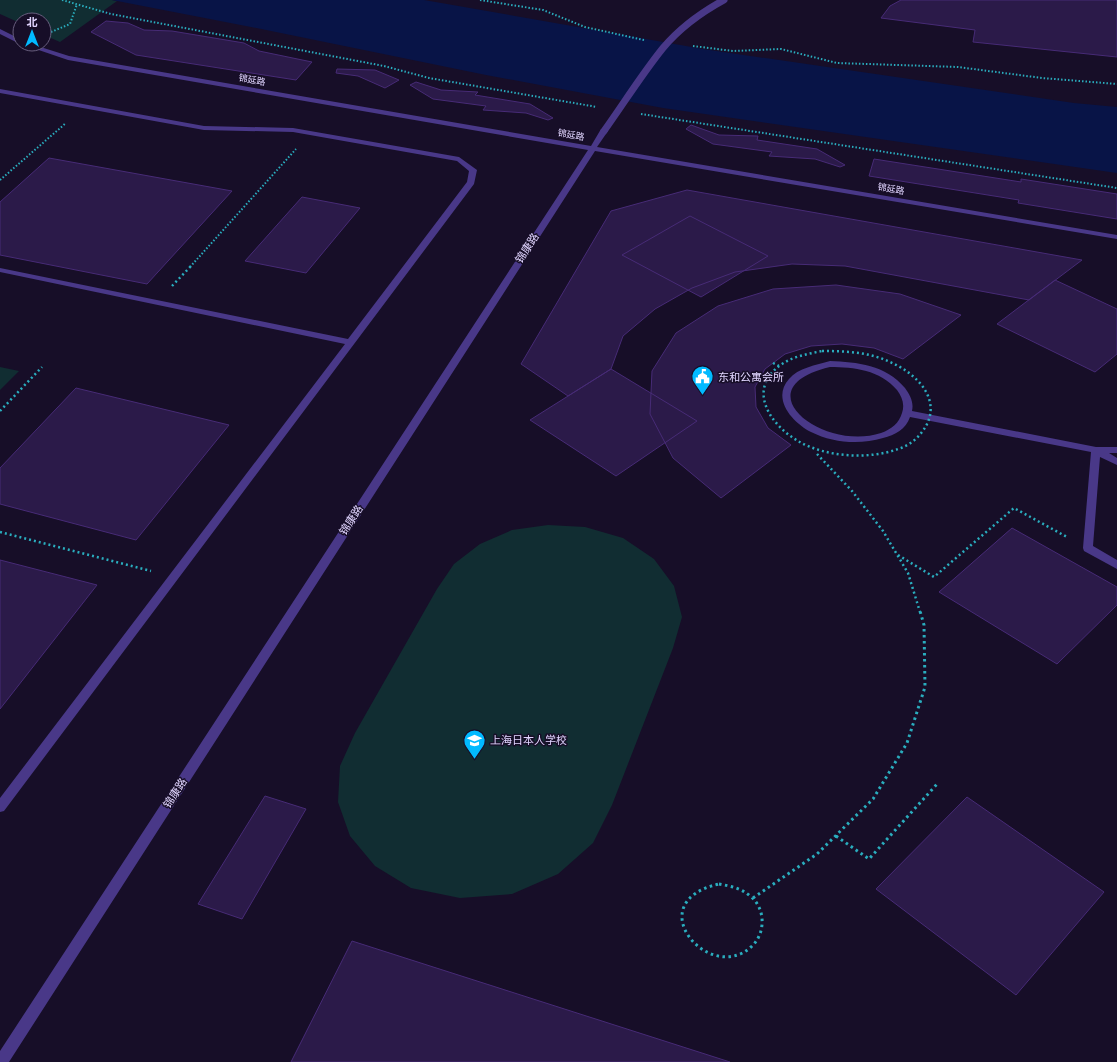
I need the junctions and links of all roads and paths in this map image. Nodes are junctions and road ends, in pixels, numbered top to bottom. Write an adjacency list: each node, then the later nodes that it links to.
1 (62, 0): 4 (path)
2 (480, 0): 8 (path)
3 (724, 0): 17 (street, 锦康路, bridge)
4 (77, 4): 6 (path); 14 (path)
5 (0, 31): 7 (street)
6 (52, 32)
7 (12, 38)
8 (647, 40)
9 (686, 45): 11 (path)
10 (49, 52): 17 (street, 锦延路)
11 (1117, 84)
12 (0, 91): 13 (street)
13 (86, 107): 16 (street); 18 (path)
14 (598, 107)
15 (637, 113): 19 (path)
16 (311, 133): 22 (path); 23 (street)
17 (591, 148): 20 (street, 锦延路); 42 (street, 锦康路)
18 (0, 180)
19 (1117, 188)
20 (1117, 237)
21 (0, 270): 22 (street)
22 (157, 303): 23 (street)
23 (350, 342): 37 (street)
24 (773, 363): 25 (path)
25 (780, 366): 29 (path, bridge); 29 (path, bridge)
26 (42, 367): 27 (path)
27 (0, 411)
28 (907, 413): 28 (street); 30 (street)
29 (809, 446): 35 (path)
30 (1096, 450): 31 (street); 32 (street); 34 (street)
31 (1117, 450)
32 (1117, 462)
33 (0, 532): 37 (path)
34 (1088, 548): 35 (path); 36 (street)
35 (897, 555): 40 (path)
36 (1117, 565)
37 (173, 577): 39 (street)
38 (938, 783): 40 (path)
39 (0, 807)
40 (836, 836): 41 (path)
41 (753, 898): 41 (path)
42 (1, 1062)

